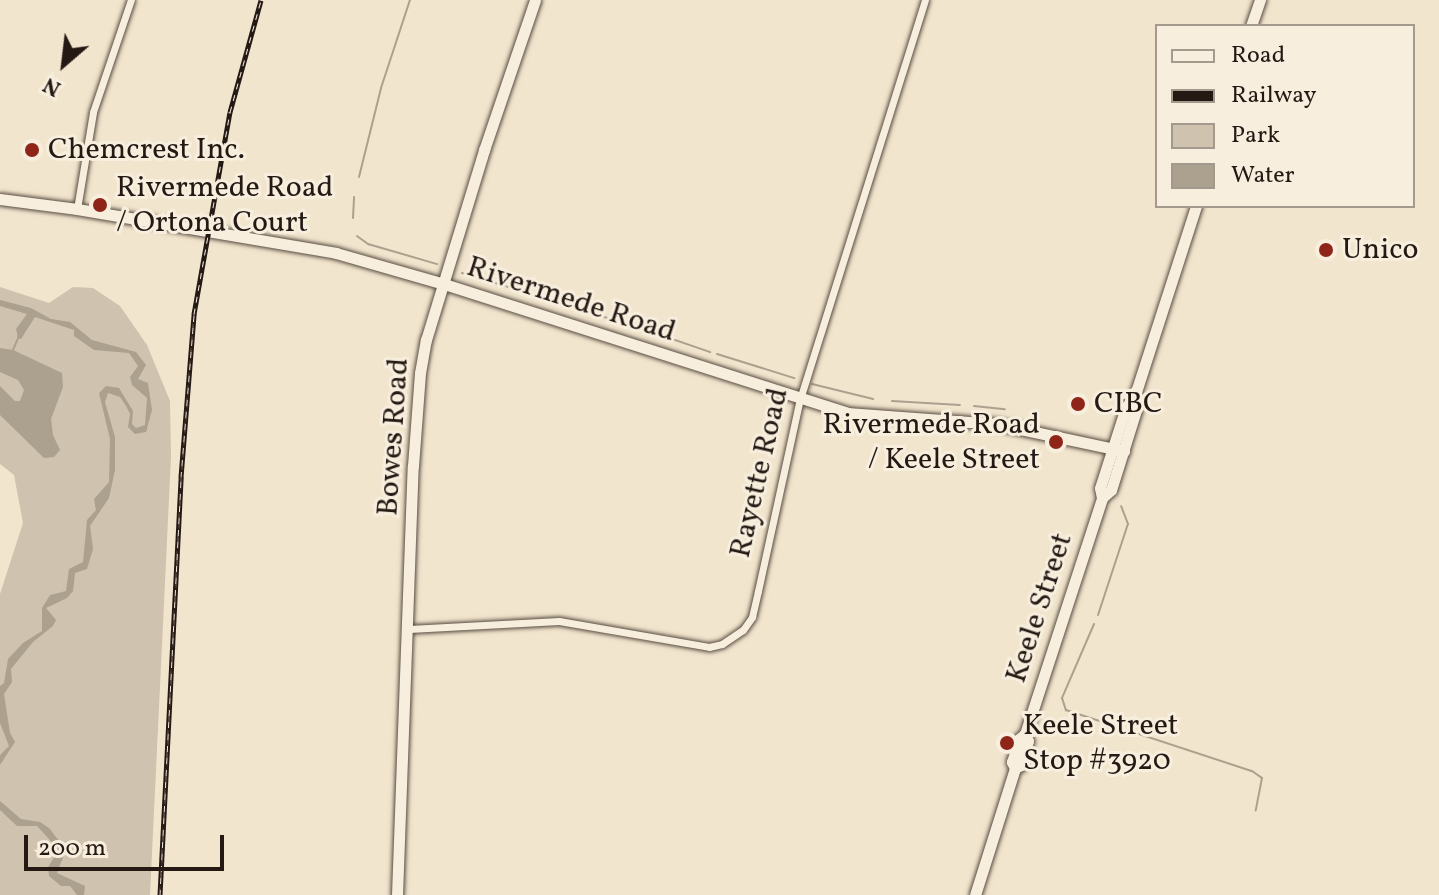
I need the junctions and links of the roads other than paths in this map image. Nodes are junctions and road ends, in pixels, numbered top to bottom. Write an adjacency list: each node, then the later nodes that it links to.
1 (131, 0): 8 (street)
2 (535, 0): 9 (street, Bowes Road)
3 (925, 0): 10 (street, Rayette Road)
4 (1260, 0): 5 (street)
5 (1252, 24)
6 (0, 199): 8 (street, Rivermede Road)
7 (1195, 208): 11 (street, Keele Street)
8 (77, 209): 9 (street, Rivermede Road)
9 (444, 284): 10 (street, Rivermede Road); 12 (street, Bowes Road)
10 (800, 399): 11 (street, Rivermede Road); 12 (street, Rayette Road)
11 (1119, 449): 14 (street, Keele Street)
12 (409, 629): 13 (street, Bowes Road)
13 (397, 895)
14 (975, 895)

